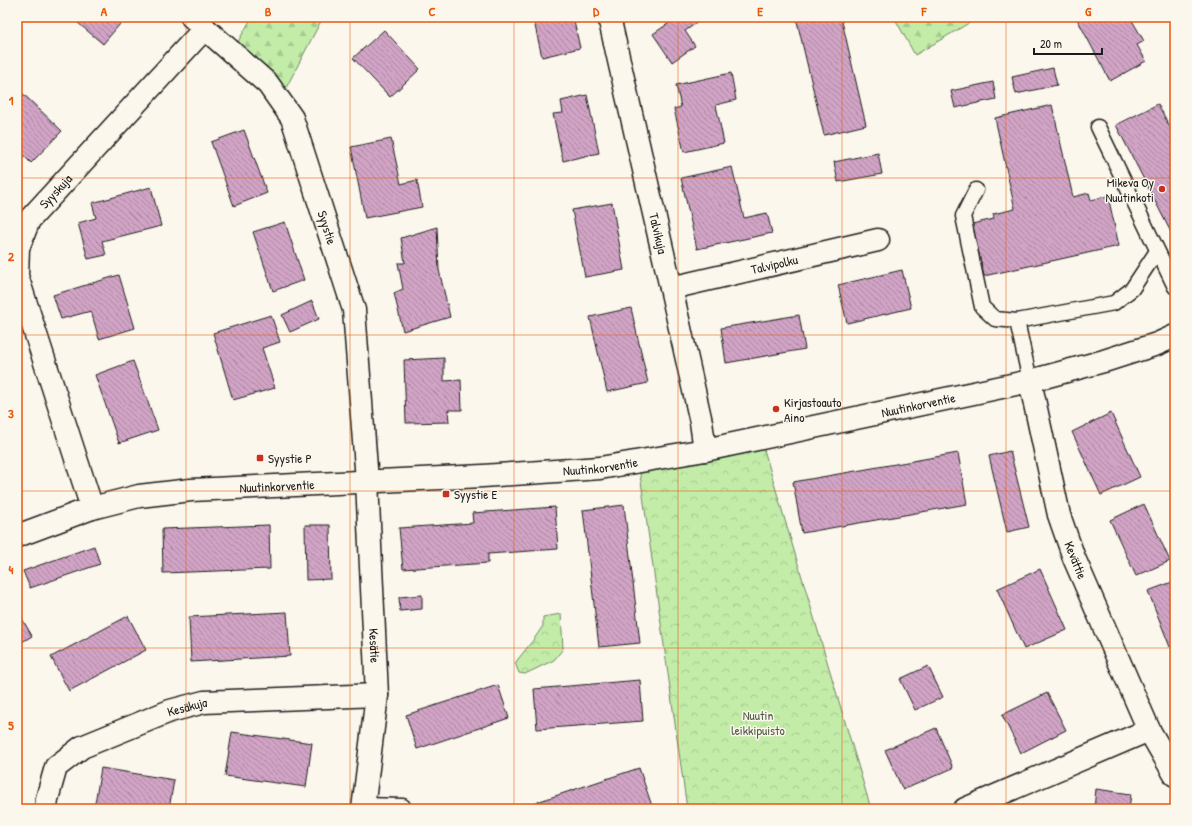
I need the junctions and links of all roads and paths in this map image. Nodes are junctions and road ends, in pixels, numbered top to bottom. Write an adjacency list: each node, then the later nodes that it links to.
1 (608, 17): 8 (street, Talvikuja)
2 (198, 23): 13 (street, Syystie); 14 (street, Syyskuja)
3 (1098, 127): 6 (lane)
4 (976, 190): 9 (lane)
5 (878, 240): 8 (street, Talvipolku)
6 (1157, 251): 7 (lane); 9 (lane)
7 (1175, 287)
8 (671, 288): 12 (street, Talvikuja)
9 (1017, 321): 11 (lane)
10 (1175, 336): 11 (street, Nuutinkorventie)
11 (1030, 381): 12 (street, Nuutinkorventie); 17 (street, Kevättie)
12 (705, 450): 13 (street, Nuutinkorventie)
13 (367, 481): 14 (street, Nuutinkorventie); 16 (street, Kesätie)
14 (92, 508): 15 (street, Nuutinkorventie)
15 (17, 536)
16 (377, 695): 20 (street, Kesätie); 21 (street, Kesäkuja)
17 (1149, 730): 18 (street, Kevättie); 22 (street)
18 (1175, 775)
19 (403, 806): 20 (lane)
20 (363, 807)
21 (46, 809)
22 (965, 809)

